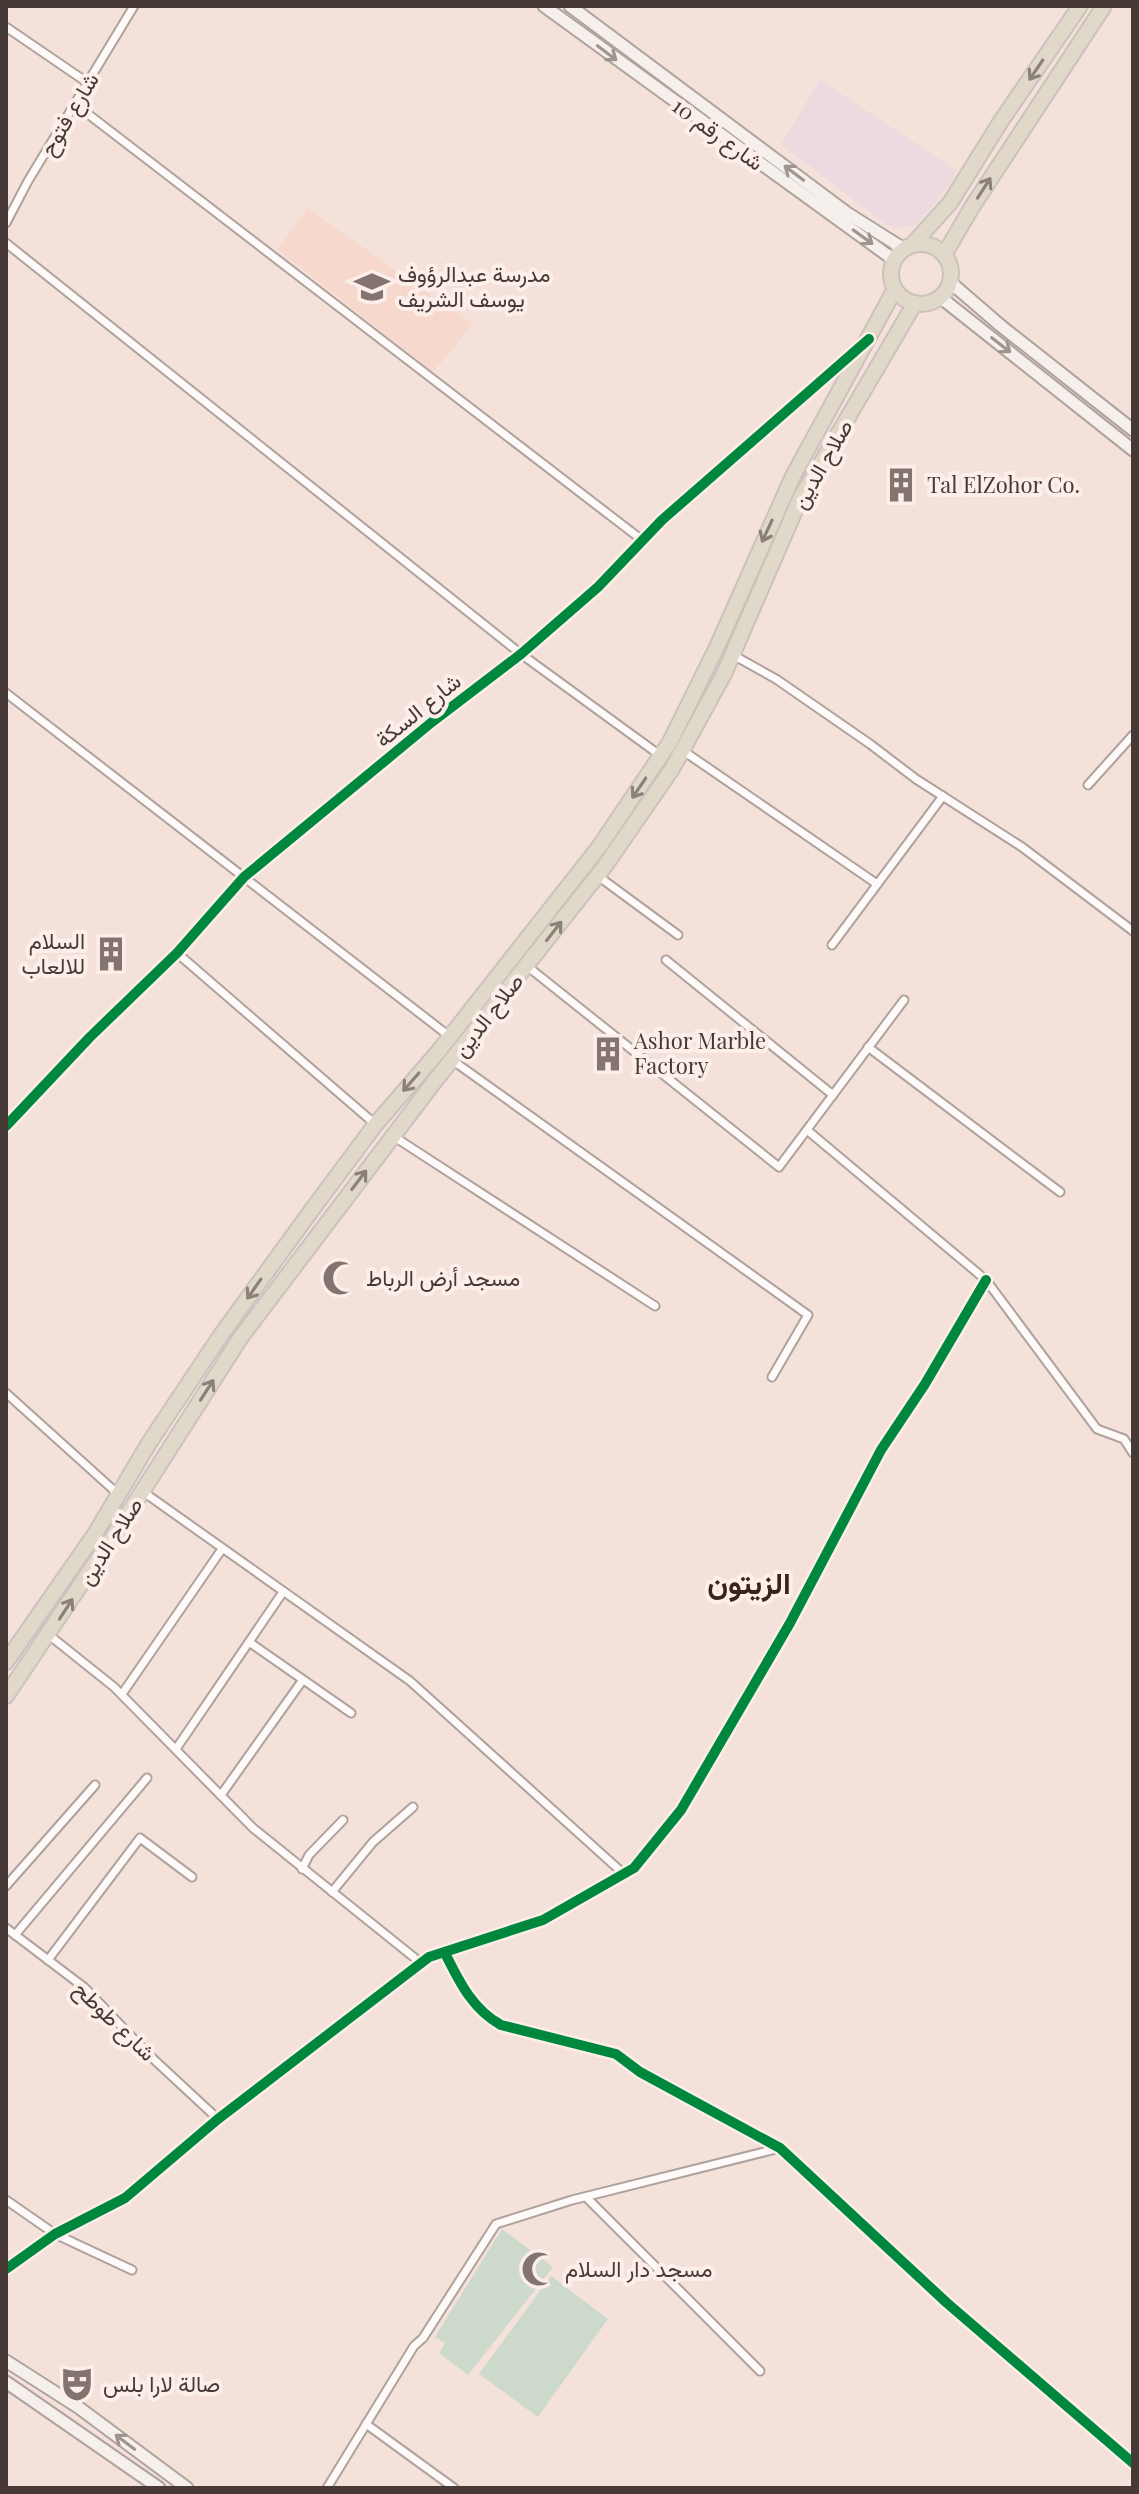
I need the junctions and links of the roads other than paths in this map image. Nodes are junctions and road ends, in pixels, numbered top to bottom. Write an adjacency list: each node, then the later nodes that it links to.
1 (134, 6): 7 (street, شارع فتوح)
2 (544, 6): 11 (main road, شارع رقم 10, one-way to 11)
3 (570, 6): 11 (main road, شارع رقم 10, one-way to 3)
4 (1080, 6): 11 (highway, one-way to 11)
5 (1104, 6): 12 (highway, one-way to 5)
6 (6, 27): 7 (street)
7 (88, 83): 8 (street, شارع فتوح)
8 (75, 104): 9 (street, شارع فتوح); 20 (street)
9 (6, 223)
10 (6, 243): 21 (street)
11 (904, 251): 12 (highway); 14 (highway)
12 (944, 255): 13 (highway)
13 (950, 282): 15 (highway); 18 (main road)
14 (895, 289): 16 (highway); 17 (highway, صلاح الدين)
15 (940, 297): 16 (highway); 19 (main road, one-way to 19)
16 (915, 303): 22 (highway, صلاح الدين)
17 (869, 339): 20 (street, شارع السكة); 26 (highway, صلاح الدين, one-way to 26)
18 (1133, 430)
19 (1133, 450)
20 (642, 540): 21 (street, شارع السكة)
21 (521, 654): 26 (street); 30 (street, شارع السكة)
22 (733, 655): 25 (highway, صلاح الدين); 28 (street)
23 (6, 693): 30 (street)
24 (1133, 735): 27 (street)
25 (682, 750): 29 (highway, صلاح الدين); 31 (street)
26 (661, 756): 39 (highway, صلاح الدين, one-way to 39)
27 (1088, 785)
28 (943, 796): 31 (street); 32 (street)
29 (598, 876): 33 (street); 37 (highway, صلاح الدين, one-way to 29)
30 (244, 877): 35 (street, شارع السكة); 39 (street)
31 (877, 884): 34 (street)
32 (1133, 931)
33 (678, 935)
34 (832, 945)
35 (177, 953): 43 (street); 44 (street, شارع السكة)
36 (666, 960): 42 (street)
37 (527, 966): 41 (highway, صلاح الدين); 45 (street)
38 (904, 1000): 40 (street)
39 (449, 1036): 43 (highway, صلاح الدين, one-way to 43)
40 (868, 1047): 42 (street); 47 (street)
41 (452, 1060): 46 (highway, صلاح الدين); 50 (street)
42 (833, 1095): 45 (street)
43 (375, 1125): 54 (highway, صلاح الدين, one-way to 54)
44 (6, 1126)
45 (807, 1130): 48 (street)
46 (393, 1136): 49 (street); 53 (highway, صلاح الدين, one-way to 46)
47 (1060, 1192)
48 (986, 1280): 52 (street); 71 (street)
49 (655, 1306)
50 (772, 1377)
51 (6, 1393): 54 (street)
52 (1133, 1453)
53 (142, 1491): 55 (street); 57 (highway, صلاح الدين, one-way to 53)
54 (118, 1494): 59 (highway, صلاح الدين)
55 (222, 1549): 56 (street); 61 (street)
56 (283, 1592): 58 (street); 71 (street)
57 (49, 1635): 61 (street); 62 (highway, صلاح الدين)
58 (249, 1642): 60 (street); 64 (street)
59 (6, 1662)
60 (302, 1681): 63 (street); 67 (street)
61 (122, 1694): 64 (street)
62 (6, 1696)
63 (351, 1713)
64 (176, 1749): 67 (street)
65 (147, 1778): 76 (street)
66 (95, 1785): 73 (street)
67 (221, 1795): 70 (street)
68 (413, 1807): 74 (street)
69 (343, 1820): 70 (street)
70 (302, 1869): 74 (street)
71 (625, 1875): 77 (street)
72 (192, 1877): 78 (street)
73 (6, 1886)
74 (332, 1892): 79 (street)
75 (6, 1928): 76 (street, شارع طوطح)
76 (15, 1935): 78 (street, شارع طوطح)
77 (445, 1953): 79 (street); 81 (street)
78 (48, 1960): 80 (street, شارع طوطح)
79 (421, 1963): 80 (street)
80 (218, 2119): 84 (street)
81 (780, 2148): 82 (street); 91 (street)
82 (586, 2197): 88 (street); 90 (street)
83 (6, 2200): 84 (street)
84 (55, 2234): 85 (street); 86 (street)
85 (6, 2269)
86 (132, 2270)
87 (6, 2361): 93 (main road, one-way to 87)
88 (760, 2371)
89 (6, 2382): 92 (main road)
90 (366, 2424): 94 (street); 95 (street)
91 (1133, 2463)
92 (159, 2488)
93 (187, 2488)
94 (327, 2488)
95 (454, 2488)

